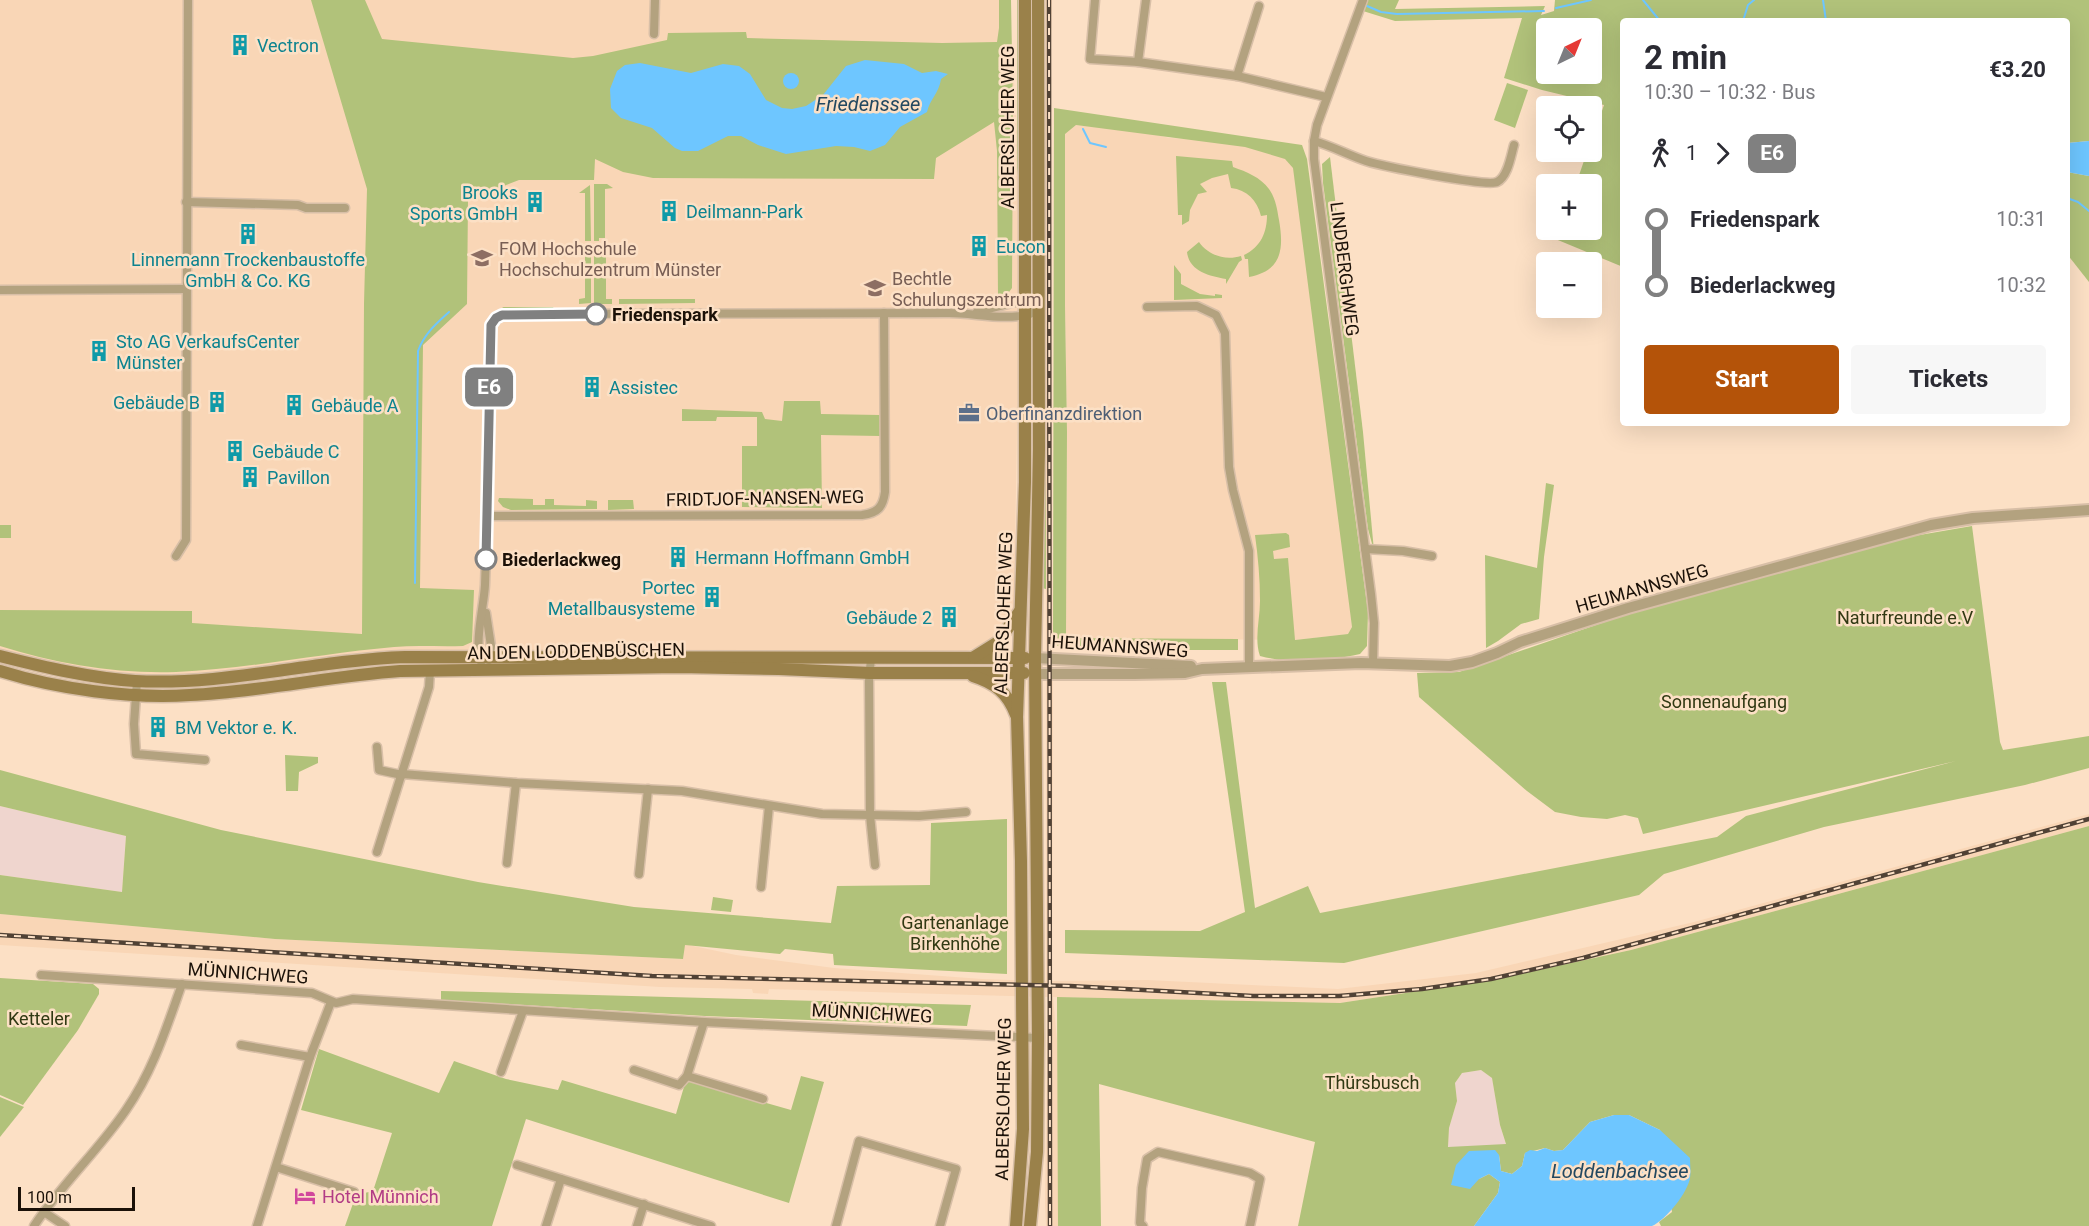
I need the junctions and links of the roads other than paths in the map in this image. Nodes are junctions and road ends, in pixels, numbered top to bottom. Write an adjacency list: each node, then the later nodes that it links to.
1 (188, 0): 15 (street)
2 (655, 0): 9 (street)
3 (1025, 0): 20 (main road, ALBERSLOHER WEG)
4 (1038, 0): 21 (main road, ALBERSLOHER WEG)
5 (1095, 0): 10 (street)
6 (1146, 0): 10 (street)
7 (1363, 0): 12 (street, LINDBERGHWEG)
8 (1259, 6): 11 (street)
9 (654, 34)
10 (1138, 62): 11 (street)
11 (1237, 76): 12 (street)
12 (1326, 97): 13 (street, LINDBERGHWEG)
13 (1314, 141): 14 (street); 25 (street, LINDBERGHWEG)
14 (1514, 145)
15 (186, 202): 16 (street); 17 (street)
16 (345, 208)
17 (185, 289): 18 (street); 26 (street)
18 (0, 290)
19 (1147, 307): 36 (street)
20 (1025, 309): 21 (street); 22 (street); 28 (main road, ALBERSLOHER WEG)
21 (1039, 311): 34 (main road, ALBERSLOHER WEG)
22 (884, 313): 24 (street); 24 (street, FRIDTJOF-NANSEN-WEG)
23 (2089, 510): 35 (street, HEUMANNSWEG)
24 (488, 516): 30 (street)
25 (1365, 549): 27 (street); 35 (street, LINDBERGHWEG)
26 (176, 556)
27 (1432, 556)
28 (1020, 610): 32 (main road); 33 (main road, ALBERSLOHER WEG)
29 (0, 656): 45 (main road, AN DEN LODDENBÜSCHEN)
30 (485, 657): 31 (main road, AN DEN LODDENBÜSCHEN); 40 (street); 45 (main road, AN DEN LODDENBÜSCHEN)
31 (871, 658): 32 (main road, AN DEN LODDENBÜSCHEN); 42 (street)
32 (972, 658): 33 (main road, AN DEN LODDENBÜSCHEN)
33 (1019, 658): 34 (main road, AN DEN LODDENBÜSCHEN); 43 (main road, ALBERSLOHER WEG)
34 (1035, 658): 37 (street, HEUMANNSWEG); 44 (main road, ALBERSLOHER WEG)
35 (1373, 663): 36 (street, HEUMANNSWEG)
36 (1248, 667): 37 (street, HEUMANNSWEG)
37 (1202, 669): 44 (street, HEUMANNSWEG)
38 (0, 671): 46 (main road, AN DEN LODDENBÜSCHEN)
39 (430, 671): 40 (main road, AN DEN LODDENBÜSCHEN); 46 (main road, AN DEN LODDENBÜSCHEN); 50 (street)
40 (484, 671): 42 (main road, AN DEN LODDENBÜSCHEN)
41 (961, 672): 42 (main road, AN DEN LODDENBÜSCHEN); 43 (main road, AN DEN LODDENBÜSCHEN); 47 (main road)
42 (870, 673): 55 (street)
43 (1018, 673): 44 (main road, AN DEN LODDENBÜSCHEN); 47 (main road, ALBERSLOHER WEG)
44 (1035, 674): 67 (main road, ALBERSLOHER WEG)
45 (137, 681): 46 (street)
46 (136, 695): 49 (street)
47 (1017, 717): 66 (main road, ALBERSLOHER WEG)
48 (377, 747): 50 (street)
49 (205, 760)
50 (402, 775): 51 (street); 56 (street)
51 (516, 783): 52 (street); 57 (street)
52 (648, 789): 53 (street); 59 (street)
53 (769, 806): 55 (street); 60 (street)
54 (966, 812): 55 (street)
55 (870, 816): 58 (street)
56 (376, 852)
57 (507, 863)
58 (875, 865)
59 (639, 874)
60 (760, 887)
61 (41, 975): 62 (street, MÜNNICHWEG)
62 (182, 984): 63 (street, MÜNNICHWEG); 79 (street)
63 (331, 1002): 64 (street, MÜNNICHWEG); 69 (street)
64 (523, 1011): 65 (street, MÜNNICHWEG); 71 (street)
65 (704, 1022): 66 (street, MÜNNICHWEG); 72 (street)
66 (1023, 1037): 67 (street, MÜNNICHWEG); 88 (main road, ALBERSLOHER WEG)
67 (1038, 1038): 89 (main road, ALBERSLOHER WEG)
68 (241, 1046): 69 (street)
69 (310, 1057): 75 (street)
70 (634, 1070): 72 (street)
71 (501, 1072)
72 (687, 1076): 73 (street)
73 (763, 1099)
74 (517, 1165): 76 (street)
75 (276, 1167): 77 (street); 82 (street)
76 (561, 1179): 78 (street); 83 (street)
77 (354, 1192)
78 (644, 1204): 84 (street); 85 (street)
79 (44, 1212): 80 (street); 81 (street)
80 (34, 1226)
81 (65, 1226)
82 (257, 1226)
83 (546, 1226)
84 (637, 1226)
85 (711, 1226)
86 (836, 1226): 87 (street)
87 (940, 1226)
88 (1016, 1226)
89 (1030, 1226)
90 (1143, 1226): 91 (street)
91 (1250, 1226)

